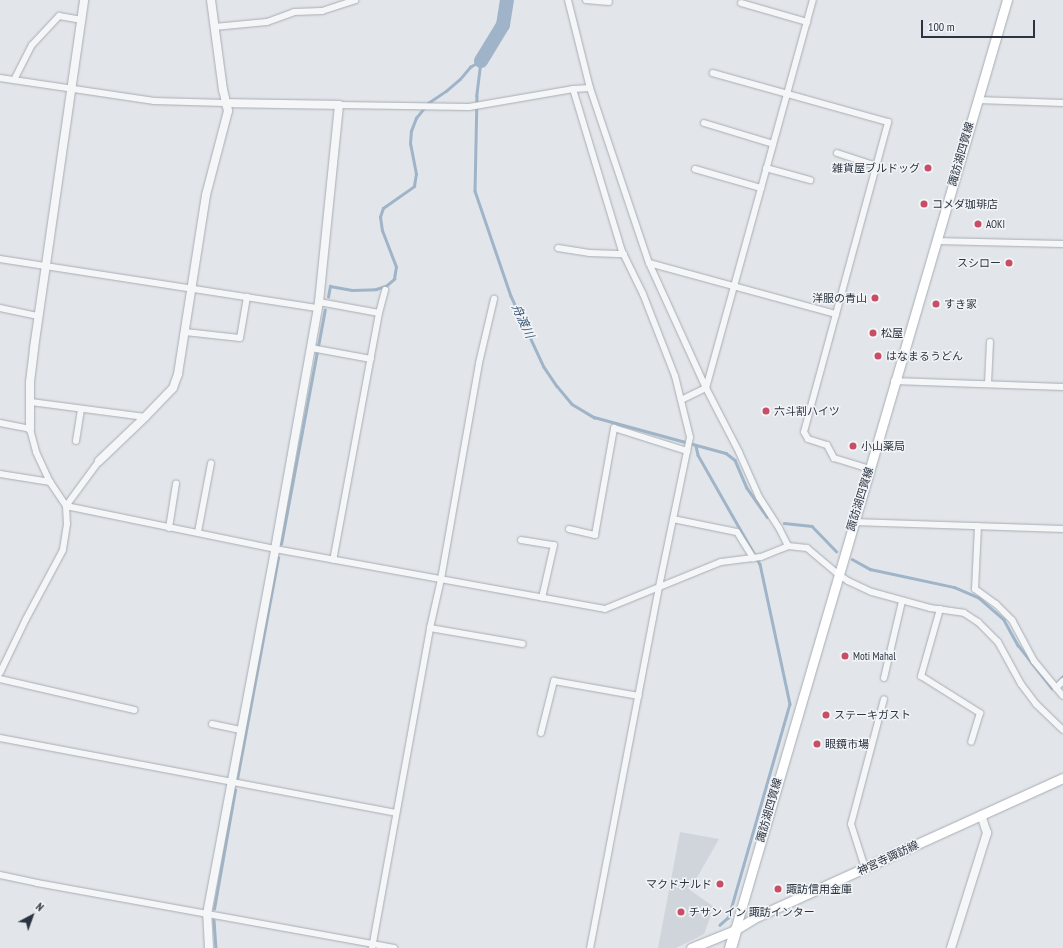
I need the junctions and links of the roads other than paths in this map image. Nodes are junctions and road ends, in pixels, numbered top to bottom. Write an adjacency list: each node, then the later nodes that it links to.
1 (84, 0): 10 (street)
2 (211, 0): 12 (street)
3 (355, 0): 12 (street)
4 (568, 0): 17 (street)
5 (586, 0): 8 (street)
6 (813, 0): 11 (street)
7 (1007, 0): 20 (main road, 諏訪湖四賀線)
8 (609, 2)
9 (741, 3): 11 (street)
10 (81, 20): 15 (street); 18 (street)
11 (807, 22): 19 (street)
12 (214, 27): 21 (street)
13 (713, 72): 19 (street)
14 (0, 78): 15 (street)
15 (14, 80): 18 (street)
16 (573, 88): 17 (street); 23 (street); 35 (street)
17 (590, 88): 37 (street)
18 (71, 89): 21 (street); 38 (street)
19 (786, 93): 25 (street); 27 (street)
20 (977, 100): 22 (street); 32 (main road, 諏訪湖四賀線)
21 (225, 103): 23 (street); 40 (street)
22 (1063, 103)
23 (338, 105): 44 (street)
24 (704, 123): 25 (street)
25 (773, 144): 28 (street)
26 (837, 153): 27 (street)
27 (876, 166): 47 (street)
28 (766, 168): 30 (street); 31 (street)
29 (695, 169): 31 (street)
30 (810, 180)
31 (761, 188): 39 (street)
32 (936, 240): 33 (street); 53 (main road, 諏訪湖四賀線)
33 (1063, 244)
34 (558, 248): 35 (street)
35 (624, 254): 57 (street)
36 (0, 259): 38 (street)
37 (649, 262): 39 (street); 56 (street)
38 (45, 266): 40 (street); 48 (street)
39 (734, 287): 47 (street); 56 (street)
40 (192, 289): 42 (street); 49 (street)
41 (384, 290): 46 (street)
42 (247, 297): 44 (street); 49 (street)
43 (494, 299): 85 (street)
44 (319, 305): 46 (street); 51 (street)
45 (0, 308): 48 (street)
46 (379, 313): 52 (street)
47 (836, 314): 67 (street)
48 (38, 316): 58 (street)
49 (185, 332): 60 (street)
50 (990, 342): 54 (street)
51 (311, 348): 52 (street); 81 (street)
52 (371, 359): 83 (street)
53 (894, 381): 54 (street); 67 (main road, 諏訪湖四賀線)
54 (988, 384): 55 (street)
55 (1063, 387)
56 (706, 388): 57 (street); 80 (street)
57 (681, 400): 64 (street)
58 (31, 402): 59 (street); 62 (street)
59 (81, 409): 60 (street); 63 (street)
60 (145, 417): 65 (street)
61 (0, 423): 62 (street)
62 (30, 429): 69 (street)
63 (76, 440)
64 (688, 450): 72 (street); 76 (street)
65 (99, 461): 71 (street)
66 (211, 463): 78 (street)
67 (869, 469): 73 (main road, 諏訪湖四賀線)
68 (0, 474): 69 (street)
69 (50, 482): 71 (street)
70 (176, 484): 75 (street)
71 (66, 506): 75 (street); 92 (street)
72 (673, 519): 82 (street); 86 (street)
73 (853, 522): 74 (street); 84 (main road, 諏訪湖四賀線)
74 (978, 526): 77 (street); 96 (street)
75 (169, 528): 78 (street)
76 (569, 529)
77 (1063, 529)
78 (198, 532): 81 (street)
79 (521, 540): 87 (street)
80 (788, 546): 82 (street); 84 (street)
81 (275, 549): 83 (street); 102 (street)
82 (756, 558): 86 (street)
83 (333, 560): 85 (street)
84 (838, 574): 88 (street); 114 (main road, 諏訪湖四賀線)
85 (441, 579): 87 (street); 90 (street)
86 (659, 587): 87 (street); 97 (street)
87 (542, 598)
88 (902, 601): 89 (street); 93 (street)
89 (940, 609): 103 (street); 106 (street)
90 (430, 628): 91 (street); 109 (street)
91 (524, 644)
92 (0, 673)
93 (884, 678)
94 (0, 679): 100 (street)
95 (1063, 680): 96 (street)
96 (1056, 688): 98 (street)
97 (639, 696): 104 (street); 118 (street)
98 (1063, 696)
99 (884, 699): 111 (street)
100 (134, 710)
101 (212, 724): 102 (street)
102 (240, 730): 108 (street)
103 (1063, 730)
104 (541, 733)
105 (0, 738): 108 (street)
106 (971, 742)
107 (1063, 778): 110 (main road, 神宮寺諏訪線)
108 (230, 782): 109 (street); 113 (street)
109 (396, 813): 115 (street)
110 (981, 815): 111 (main road, 神宮寺諏訪線); 121 (street)
111 (865, 868): 114 (main road, 神宮寺諏訪線)
112 (0, 875): 113 (street)
113 (207, 914): 115 (street); 116 (street)
114 (735, 930): 119 (main road, 神宮寺諏訪線); 120 (highway)
115 (372, 946): 117 (street)
116 (209, 948)
117 (394, 948)
118 (590, 948)
119 (691, 948)
120 (730, 948)
121 (951, 948)

